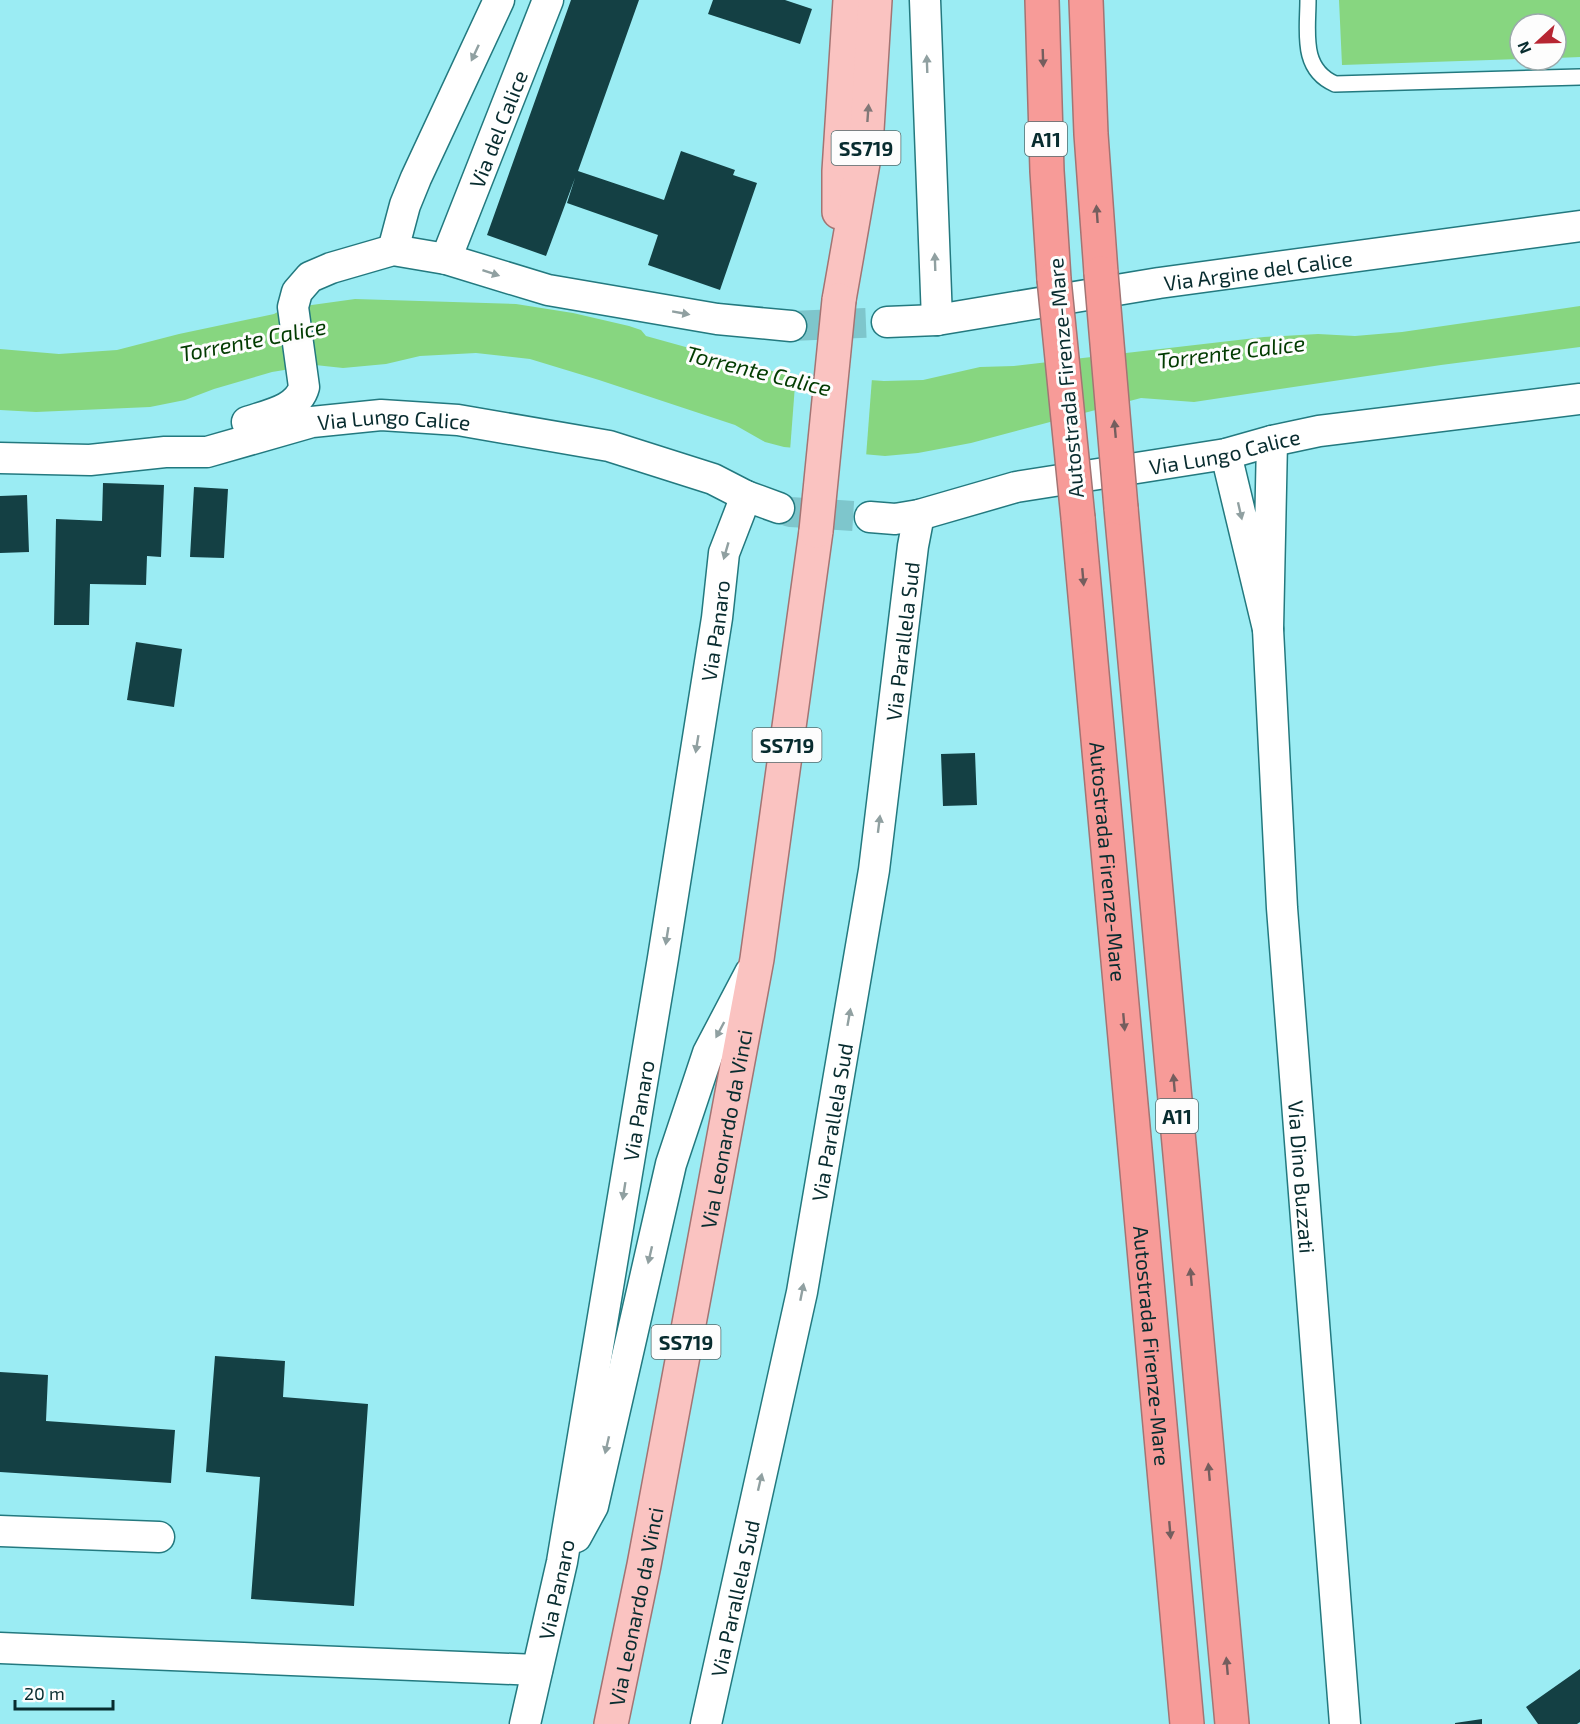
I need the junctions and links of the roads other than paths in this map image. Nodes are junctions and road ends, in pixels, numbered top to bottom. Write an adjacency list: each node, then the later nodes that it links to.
1 (500, 0): 11 (street, one-way to 11)
2 (548, 0): 12 (street, Via del Calice)
3 (875, 0): 13 (main road, SS719, one-way to 3)
4 (925, 0): 14 (street, one-way to 4)
5 (1042, 0): 36 (highway, Autostrada Firenze-Mare / A11, one-way to 36, bridge)
6 (1086, 0): 37 (highway, Autostrada Firenze-Mare / A11, one-way to 6, bridge)
7 (1308, 0): 9 (lane)
8 (847, 9): 13 (main road, SS719)
9 (1580, 77)
10 (1580, 226): 14 (street, Via Argine del Calice)
11 (393, 250): 12 (street); 19 (street)
12 (446, 258): 16 (street, one-way to 16)
13 (839, 298): 27 (main road, Via Leonardo da Vinci / SS719, bridge)
14 (937, 320): 15 (street, Via Argine del Calice)
15 (886, 322)
16 (791, 326)
17 (1580, 399): 18 (street, Via Lungo Calice)
18 (1272, 441): 20 (street, Via Lungo Calice); 26 (street, Via Dino Buzzati)
19 (165, 452): 21 (street, Via Lungo Calice); 22 (street, Via Lungo Calice)
20 (1226, 454): 24 (street, Via Lungo Calice); 26 (street, Via Dino Buzzati, one-way to 26)
21 (0, 458)
22 (746, 496): 23 (street, Via Lungo Calice); 30 (street, Via Panaro, one-way to 30)
23 (779, 508)
24 (919, 515): 25 (street, Via Lungo Calice); 35 (street, Via Parallela Sud, one-way to 24)
25 (870, 517)
26 (1268, 629): 38 (street, Via Dino Buzzati)
27 (757, 959): 30 (street, one-way to 30); 34 (main road, Via Leonardo da Vinci / SS719)
28 (0, 1531): 29 (street)
29 (159, 1538)
30 (562, 1562): 32 (street, Via Panaro)
31 (0, 1648): 32 (street)
32 (537, 1670): 33 (street, Via Panaro)
33 (525, 1724)
34 (611, 1724)
35 (706, 1724)
36 (1187, 1724)
37 (1232, 1724)
38 (1345, 1724)

